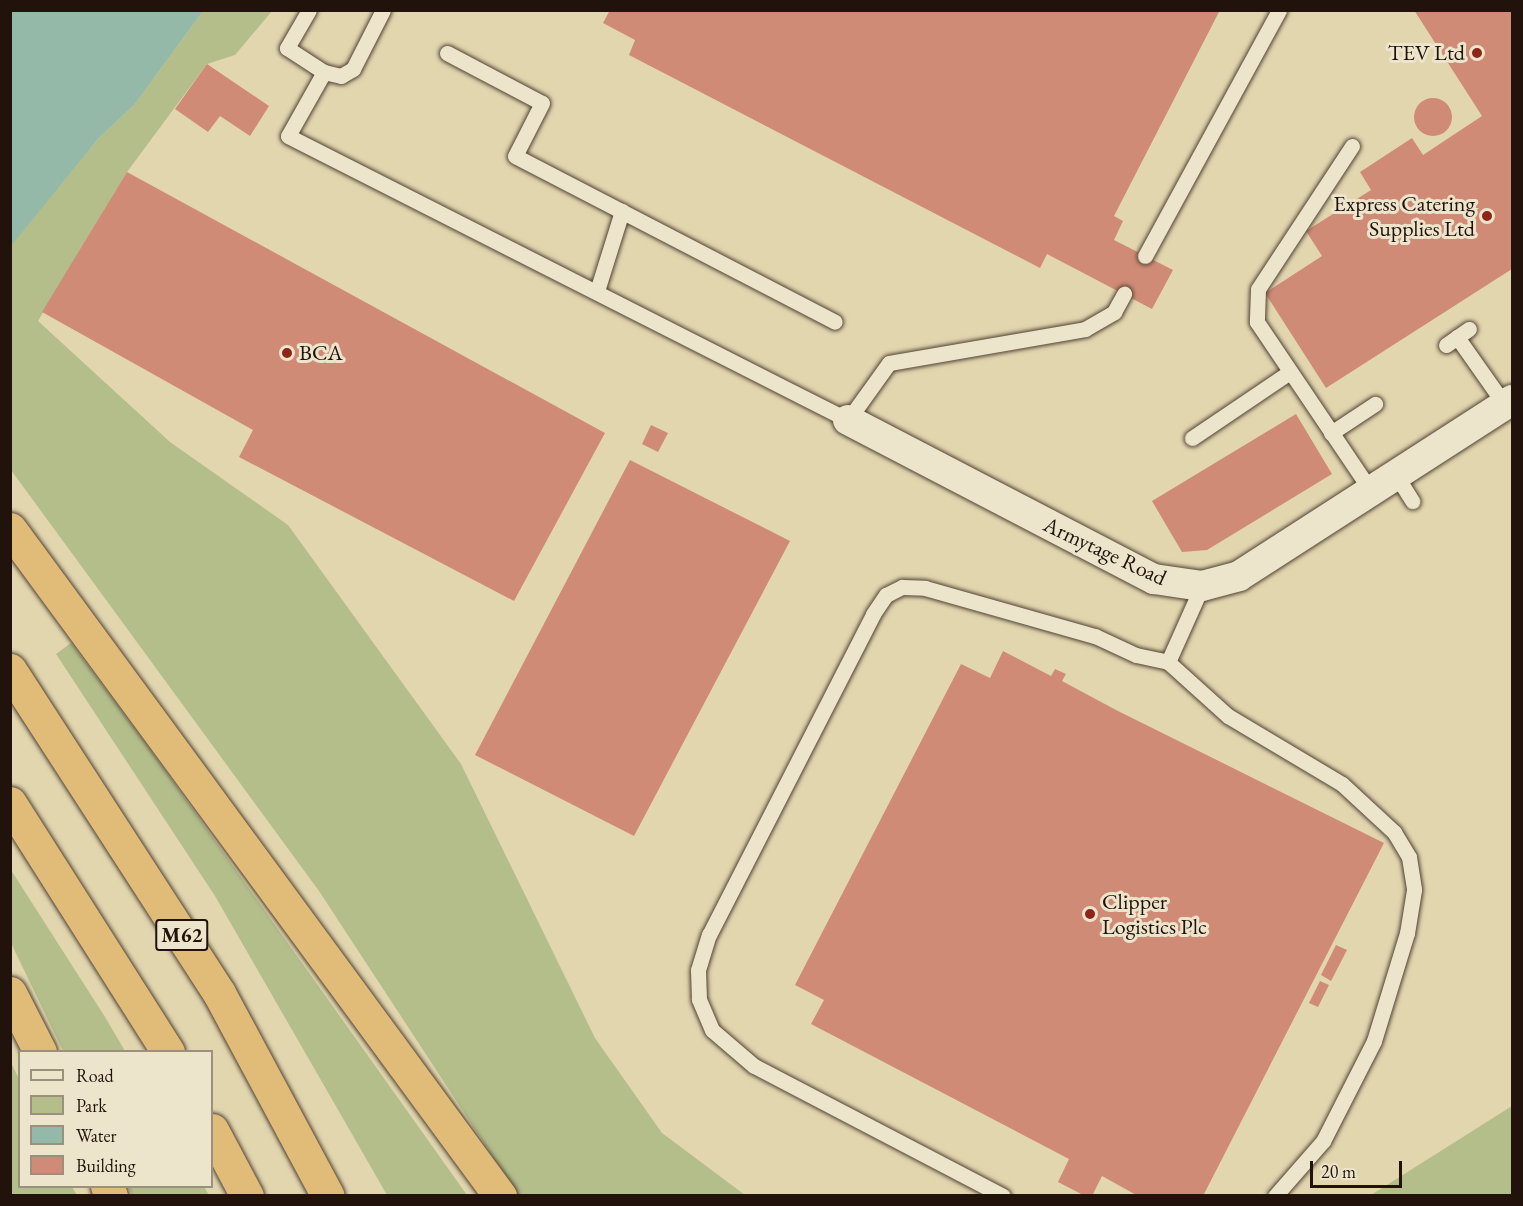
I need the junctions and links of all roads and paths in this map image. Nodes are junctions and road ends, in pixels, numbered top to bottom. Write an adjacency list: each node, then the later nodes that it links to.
1 (309, 10): 5 (lane)
2 (383, 10): 5 (lane)
3 (1279, 10): 8 (lane)
4 (447, 53): 7 (lane)
5 (324, 72): 9 (lane)
6 (1352, 146): 13 (lane)
7 (622, 211): 9 (lane); 11 (lane)
8 (1145, 256)
9 (597, 291): 16 (lane)
10 (1124, 294): 16 (lane)
11 (835, 322)
12 (1458, 337): 14 (lane)
13 (1290, 372): 17 (lane); 18 (lane)
14 (1509, 402): 19 (street, Armytage Road)
15 (1375, 404): 17 (lane)
16 (848, 420): 23 (street, Armytage Road)
17 (1331, 433): 20 (lane)
18 (1192, 438)
19 (1396, 475): 20 (street, Armytage Road); 21 (lane)
20 (1371, 491): 23 (street, Armytage Road)
21 (1412, 501)
22 (10, 529): 33 (highway)
23 (1202, 586): 24 (lane)
24 (1168, 662): 34 (lane); 35 (lane)
25 (15, 677): 32 (highway, M62)
26 (10, 803): 29 (highway)
27 (10, 993): 28 (highway)
28 (39, 1050)
29 (167, 1050)
30 (213, 1132): 31 (highway)
31 (248, 1196)
32 (328, 1196)
33 (500, 1196)
34 (1003, 1196)
35 (1275, 1196)

